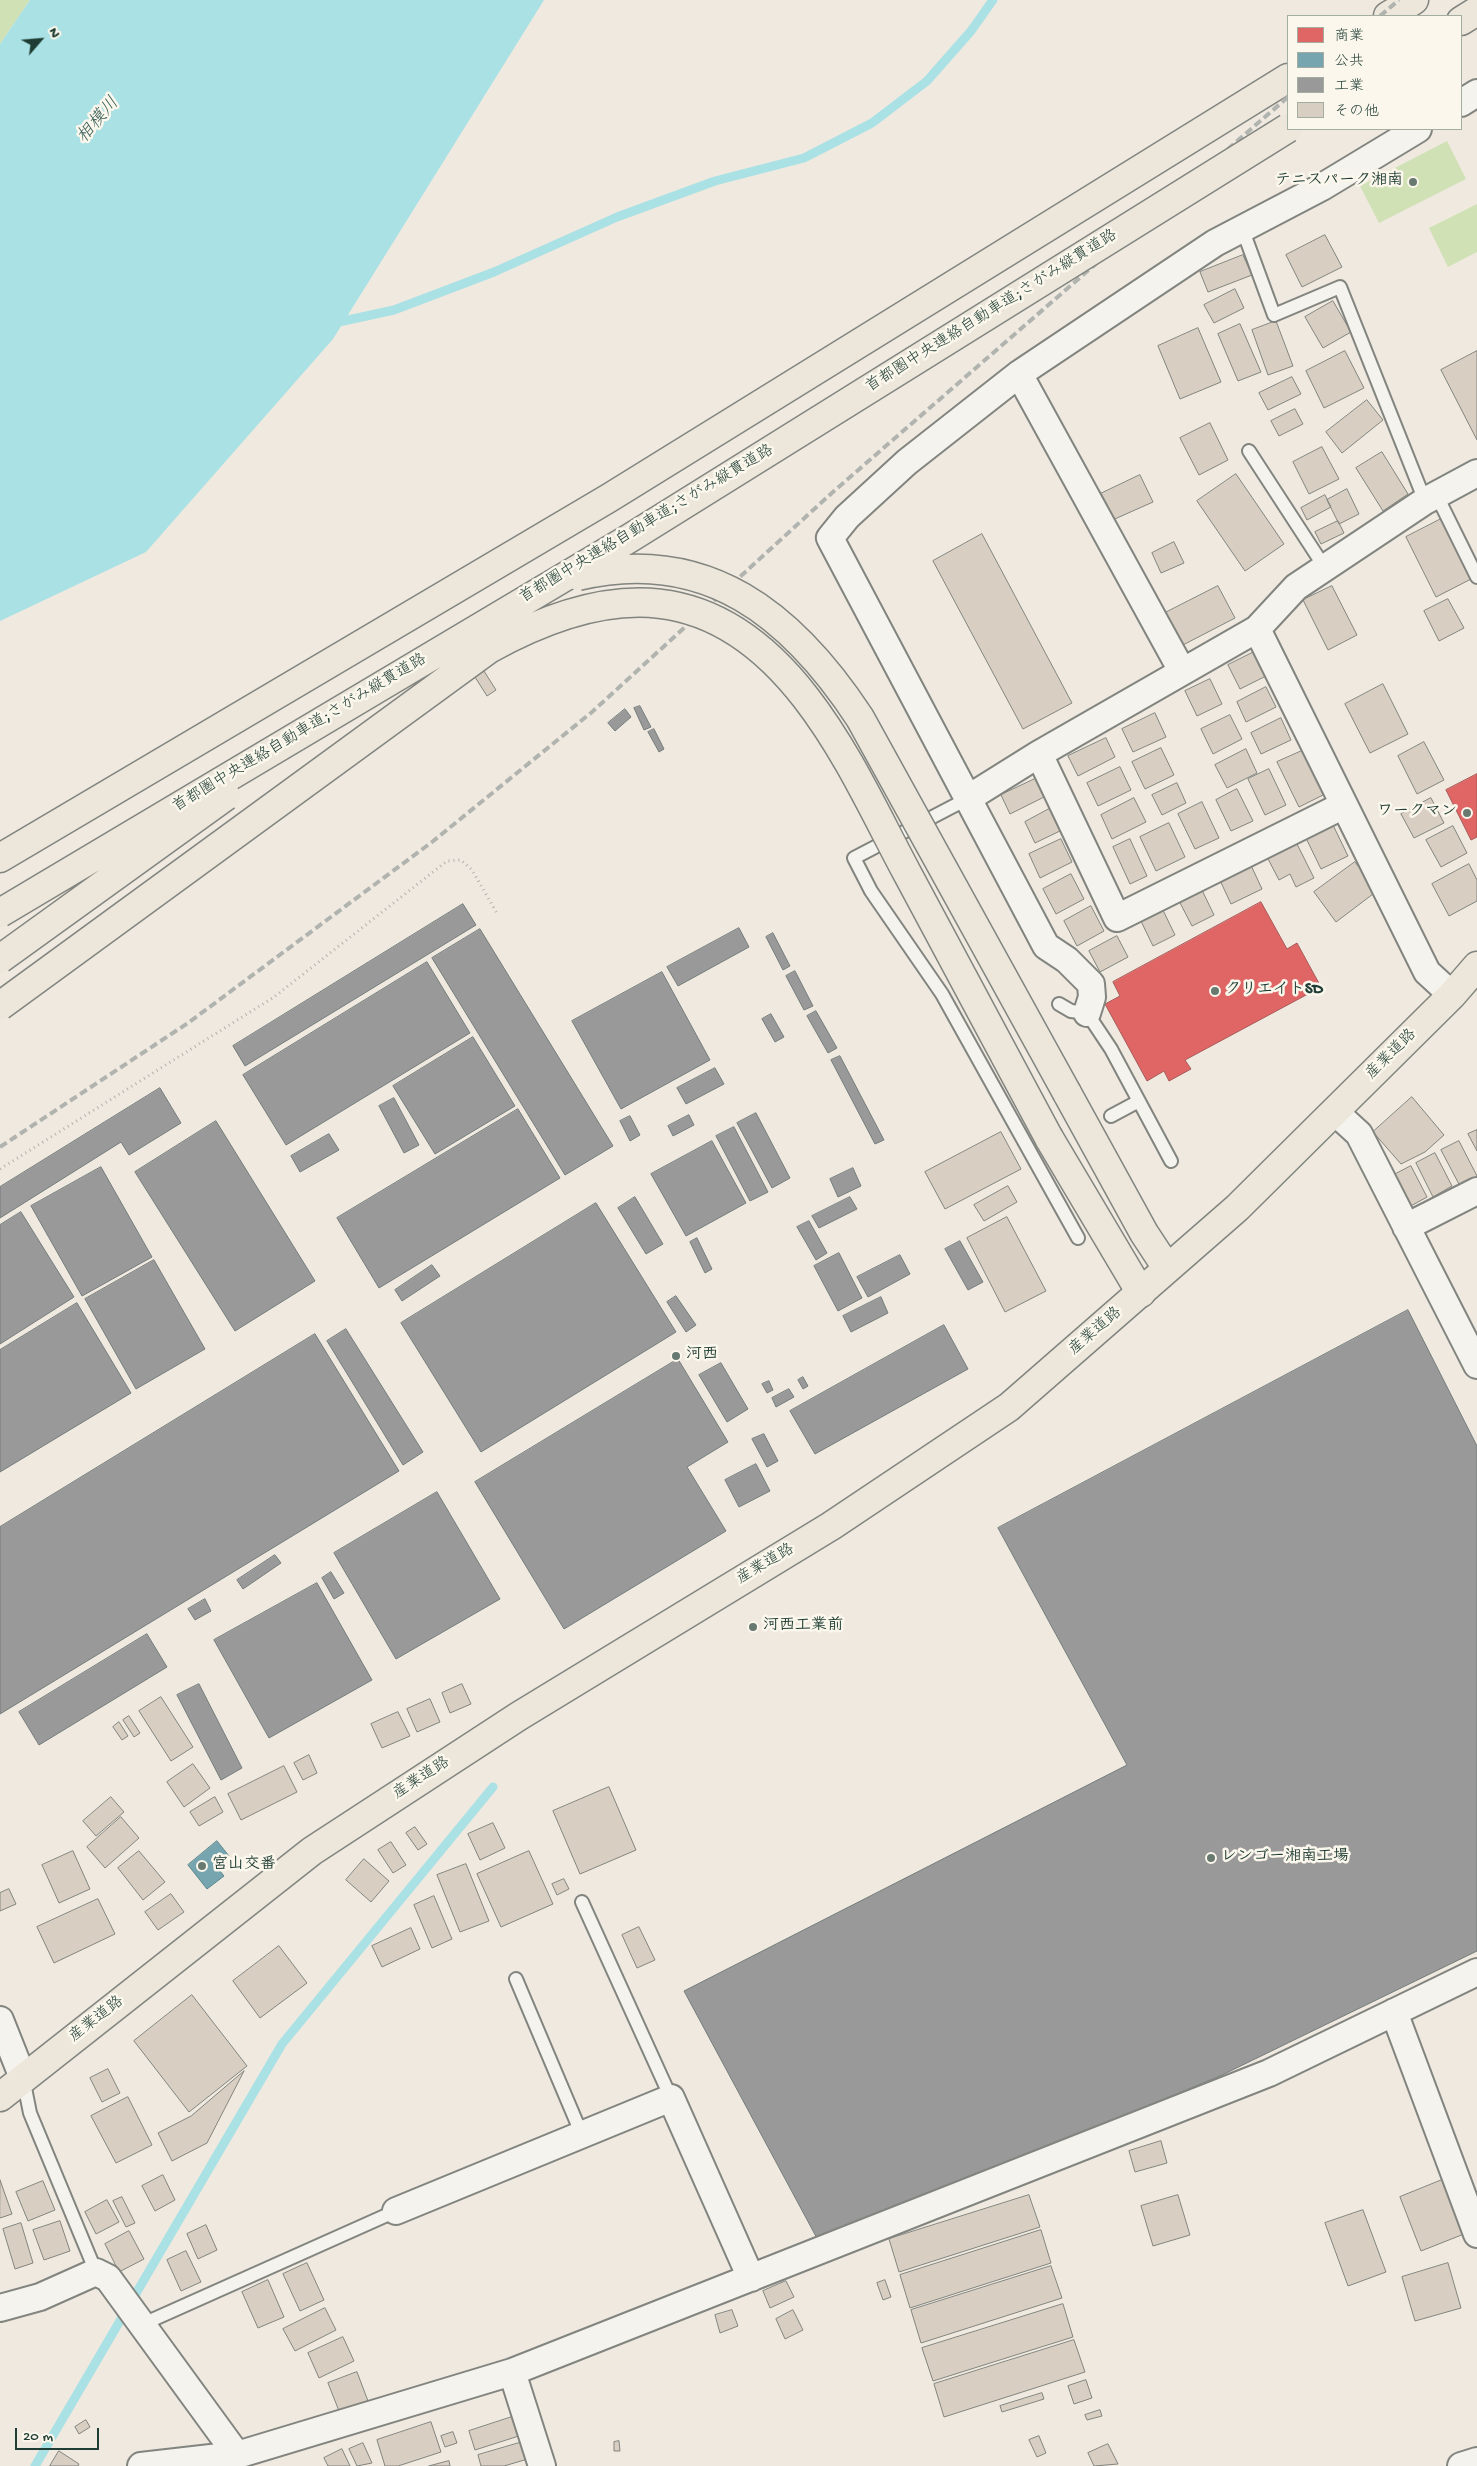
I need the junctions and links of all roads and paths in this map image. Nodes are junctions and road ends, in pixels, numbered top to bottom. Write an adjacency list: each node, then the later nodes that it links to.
1 (1414, 0): 3 (main road)
2 (1477, 11): 4 (main road)
3 (1390, 15)
4 (1462, 20)
5 (1287, 79): 17 (main road)
6 (1477, 93): 7 (street)
7 (1462, 101)
8 (1287, 129): 25 (main road, 首都圏中央連絡自動車道;さがみ縦貫道路, bridge)
9 (1416, 130): 10 (street)
10 (1242, 228): 11 (street); 14 (lane)
11 (1019, 374): 19 (street); 21 (street)
12 (1249, 451): 15 (lane)
13 (1477, 473): 14 (street)
14 (1431, 497): 15 (street); 16 (lane)
15 (1325, 568): 18 (street)
16 (1477, 577)
17 (453, 591): 23 (main road); 24 (main road)
18 (1256, 629): 19 (street); 22 (street)
19 (1182, 672): 20 (street)
20 (1039, 754): 21 (street); 22 (street)
21 (967, 799): 32 (street); 40 (lane)
22 (1344, 805): 29 (street)
23 (0, 838)
24 (0, 858)
25 (0, 913)
26 (498, 915): 37 (path)
27 (0, 959): 41 (main road, bridge)
28 (1477, 966): 29 (main road, 産業道路)
29 (1452, 995): 34 (main road, 産業道路)
30 (1058, 1004): 32 (lane)
31 (0, 1006): 42 (main road, bridge)
32 (1088, 1013): 33 (lane)
33 (1139, 1100): 35 (lane); 36 (lane)
34 (1335, 1112): 39 (street); 41 (main road, 産業道路)
35 (1111, 1116)
36 (1171, 1161)
37 (0, 1169)
38 (1477, 1191): 39 (street)
39 (1406, 1227): 43 (street)
40 (1078, 1238)
41 (1167, 1268): 42 (main road, 産業道路)
42 (1140, 1293): 49 (main road, 産業道路)
43 (1477, 1365)
44 (582, 1902): 51 (lane)
45 (1477, 1972): 47 (street)
46 (516, 1979): 52 (lane)
47 (1394, 2012): 54 (street); 56 (street)
48 (0, 2020): 49 (street)
49 (22, 2078): 50 (main road, 産業道路); 55 (lane)
50 (0, 2097)
51 (671, 2098): 52 (street); 56 (street)
52 (582, 2135): 53 (street)
53 (396, 2211): 58 (lane)
54 (1477, 2234)
55 (96, 2272): 57 (street); 58 (street)
56 (751, 2278): 59 (street)
57 (0, 2308)
58 (143, 2324): 60 (street)
59 (512, 2372): 60 (street); 64 (street)
60 (237, 2455): 62 (street)
61 (1477, 2461): 65 (street)
62 (209, 2462): 63 (street)
63 (141, 2466)
64 (542, 2466)
65 (1462, 2466)

